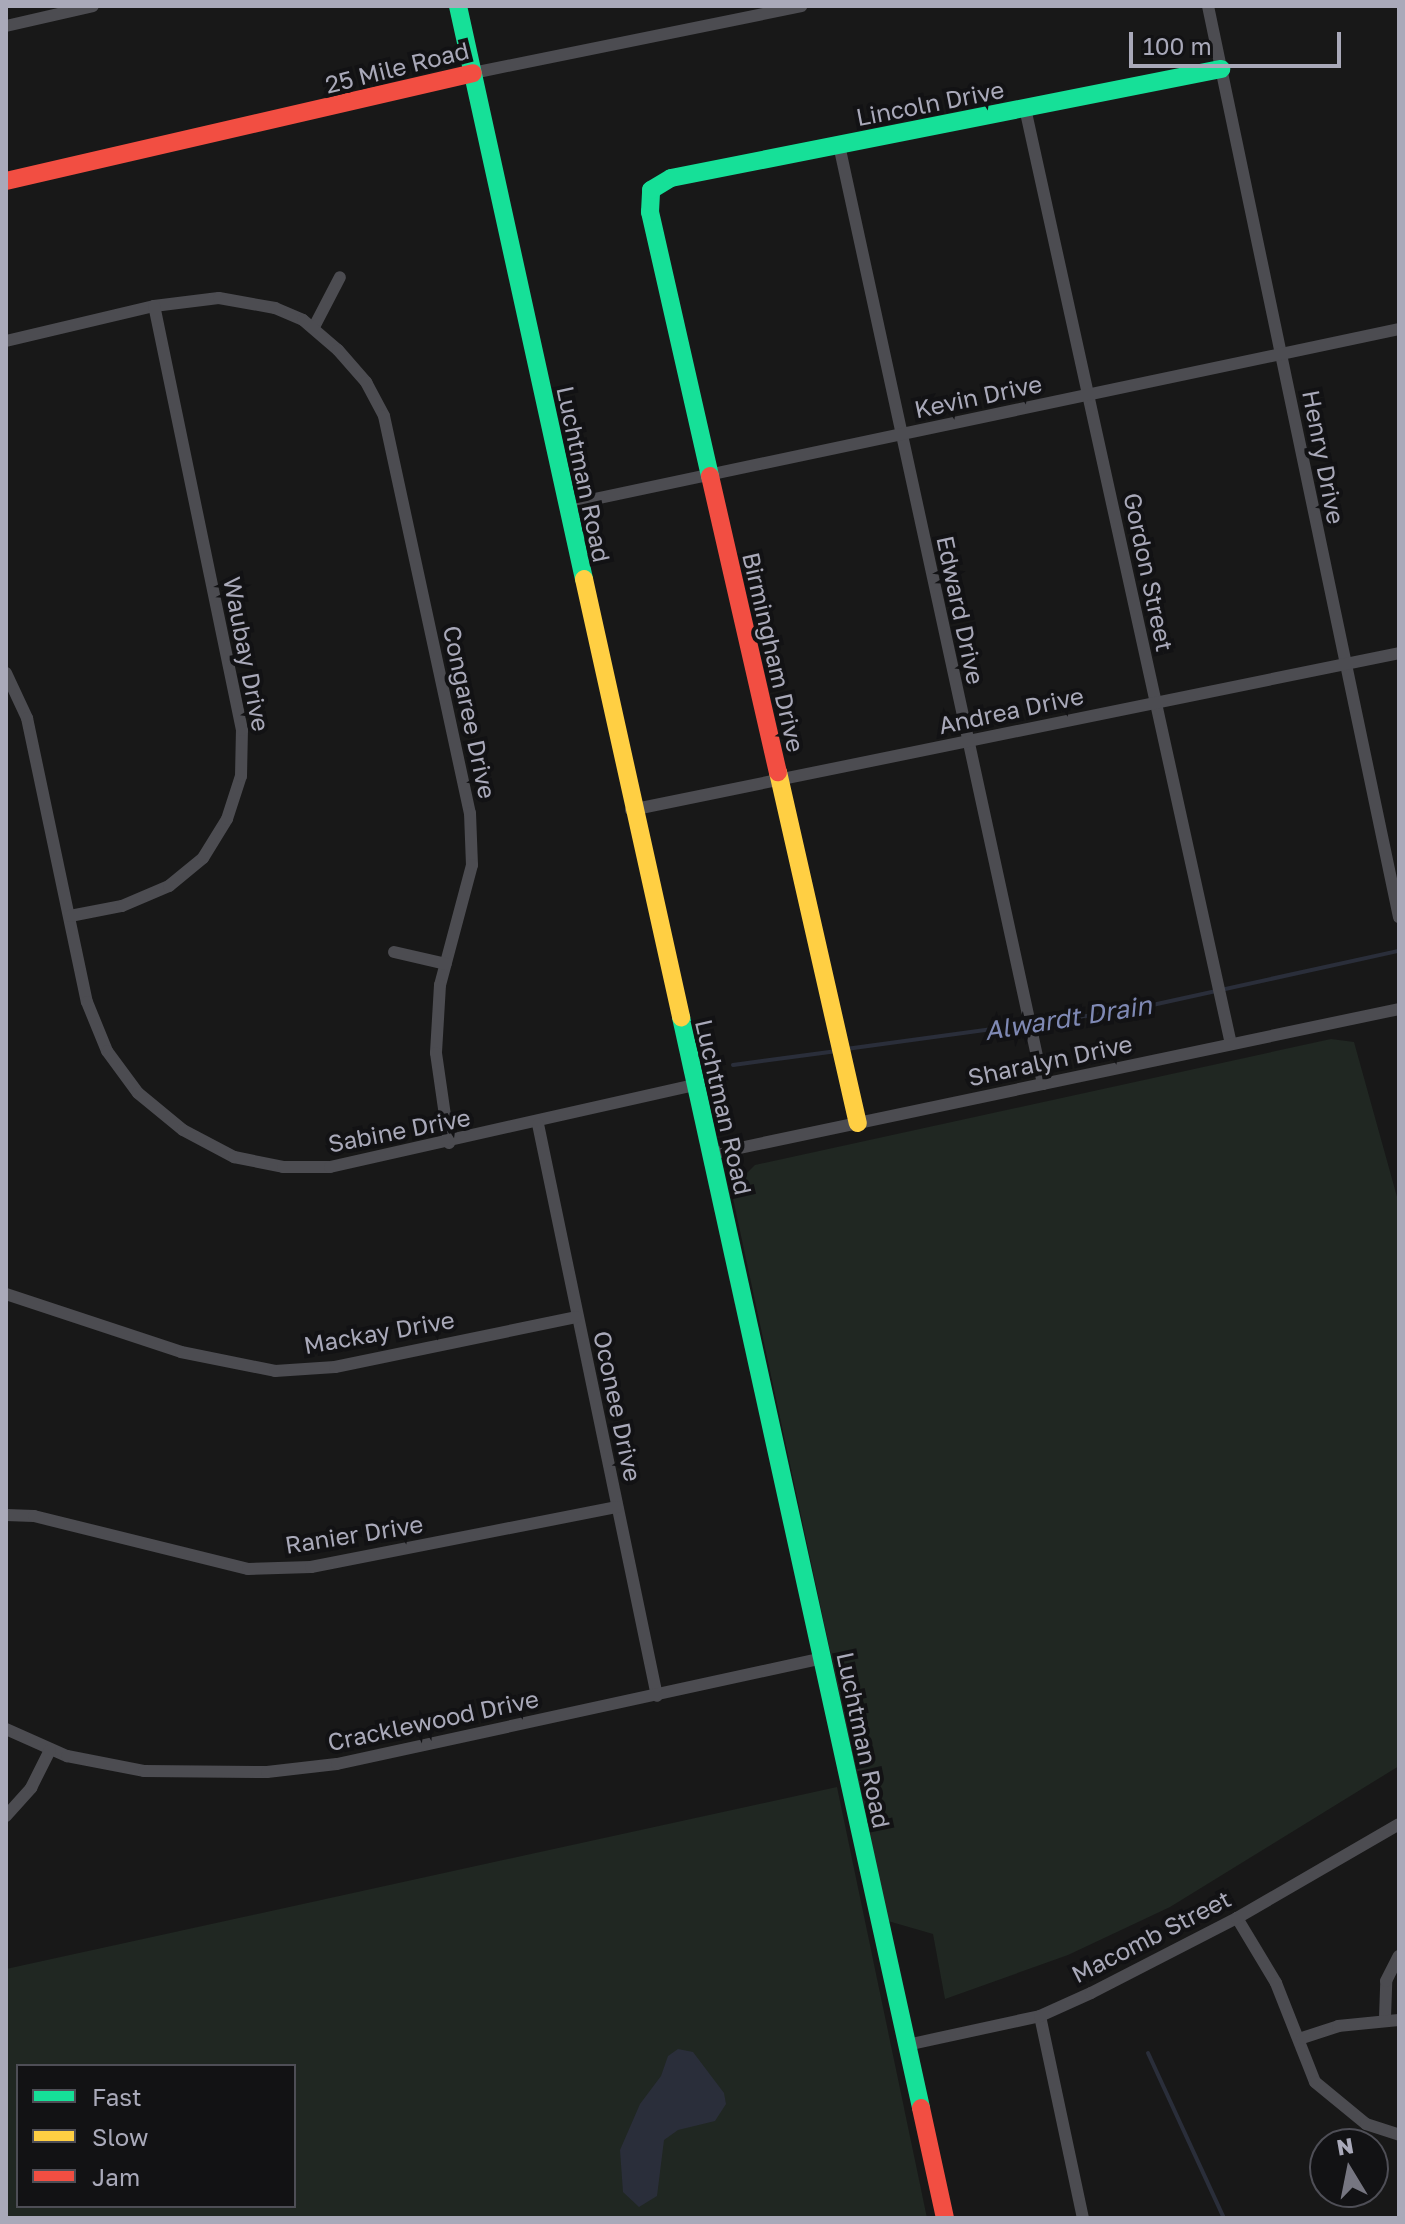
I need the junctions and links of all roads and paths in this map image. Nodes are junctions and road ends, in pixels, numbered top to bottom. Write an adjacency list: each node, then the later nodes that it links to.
1 (93, 6): 6 (street)
2 (458, 6): 8 (street, Luchtman Road)
3 (801, 6): 5 (street, 25 Mile Road)
4 (1208, 6): 7 (street, Henry Drive)
5 (770, 9): 8 (street, 25 Mile Road)
6 (6, 26)
7 (1221, 69): 9 (street, Lincoln Drive); 18 (street, Henry Drive)
8 (473, 73): 11 (street, 25 Mile Road); 22 (street, Luchtman Road)
9 (1025, 108): 10 (street, Lincoln Drive); 19 (street, Gordon Street)
10 (839, 145): 12 (street, Lincoln Drive); 20 (street, Edward Drive)
11 (6, 181)
12 (651, 190): 21 (street, Birmingham Drive)
13 (340, 277): 15 (street)
14 (154, 306): 15 (street); 17 (street); 30 (street, Waubay Drive)
15 (308, 324): 33 (street, Congaree Drive)
16 (1399, 329): 18 (street, Kevin Drive)
17 (6, 341)
18 (1281, 354): 19 (street, Kevin Drive); 24 (street, Henry Drive)
19 (1088, 394): 20 (street, Kevin Drive); 26 (street, Gordon Street)
20 (902, 434): 21 (street, Kevin Drive); 27 (street, Edward Drive)
21 (709, 475): 22 (street, Kevin Drive); 28 (street, Birmingham Drive)
22 (566, 505): 29 (street, Luchtman Road)
23 (1399, 653): 24 (street, Andrea Drive)
24 (1344, 664): 26 (street, Andrea Drive); 31 (street, Henry Drive)
25 (6, 673): 30 (street, Sabine Drive)
26 (1155, 702): 27 (street, Andrea Drive); 35 (street, Gordon Street)
27 (966, 742): 28 (street, Andrea Drive); 36 (street, Edward Drive)
28 (779, 780): 29 (street, Andrea Drive); 38 (street, Birmingham Drive)
29 (631, 810): 37 (street, Luchtman Road)
30 (70, 916): 40 (street, Sabine Drive)
31 (1399, 917)
32 (394, 952): 33 (street)
33 (446, 964): 40 (street, Congaree Drive)
34 (1399, 1009): 35 (street, Sharalyn Drive)
35 (1231, 1044): 36 (street, Sharalyn Drive)
36 (1043, 1084): 38 (street, Sharalyn Drive)
37 (695, 1085): 39 (street, Sabine Drive); 41 (street, Luchtman Road)
38 (858, 1123): 41 (street, Sharalyn Drive)
39 (538, 1124): 40 (street, Sabine Drive); 43 (street, Oconee Drive)
40 (449, 1143)
41 (711, 1154): 46 (street, Luchtman Road)
42 (6, 1294): 43 (street, Mackay Drive)
43 (576, 1317): 44 (street, Oconee Drive)
44 (617, 1507): 45 (street, Ranier Drive); 47 (street, Oconee Drive)
45 (6, 1515)
46 (822, 1658): 47 (street, Cracklewood Drive); 58 (street, Luchtman Road)
47 (657, 1696): 49 (street, Cracklewood Drive)
48 (6, 1729): 49 (street, Cracklewood Drive)
49 (50, 1750): 50 (street)
50 (6, 1816)
51 (1399, 1824): 52 (street, Macomb Street)
52 (1237, 1918): 54 (street, Macomb Street); 57 (street)
53 (1399, 1956): 55 (street)
54 (1040, 2016): 58 (street, Macomb Street); 61 (street)
55 (1385, 2018): 56 (street); 57 (street)
56 (1399, 2020)
57 (1302, 2038): 59 (street)
58 (907, 2045): 60 (street, Luchtman Road)
59 (1399, 2135)
60 (945, 2218)
61 (1083, 2218)

